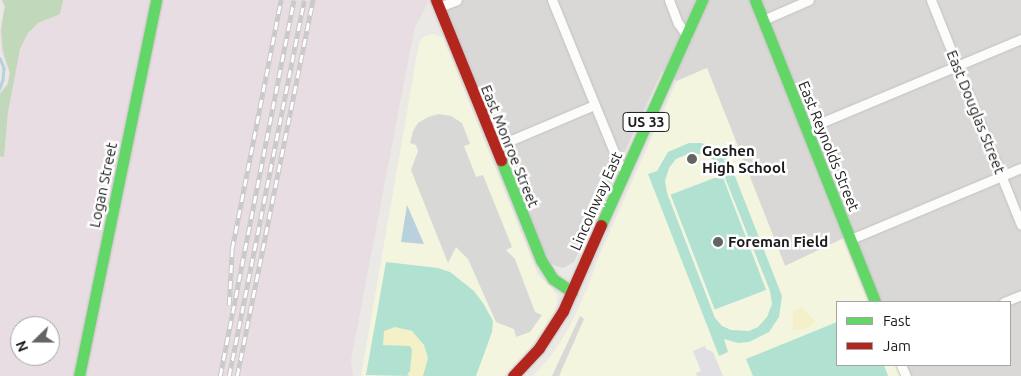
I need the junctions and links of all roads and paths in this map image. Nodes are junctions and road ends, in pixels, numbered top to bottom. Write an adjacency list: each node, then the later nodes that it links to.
1 (156, 0): 26 (main road, Logan Street)
2 (456, 0): 9 (street)
3 (552, 0): 14 (street)
4 (669, 0): 11 (street)
5 (702, 0): 11 (main road, Lincolnway East / US 33)
6 (755, 0): 10 (main road, East Reynolds Street)
7 (809, 0): 10 (street)
8 (932, 0): 13 (street, East Douglas Street)
9 (437, 4): 16 (main road, East Monroe Street)
10 (763, 20): 15 (main road, East Reynolds Street)
11 (687, 36): 18 (main road, Lincolnway East / US 33)
12 (1021, 38): 13 (street)
13 (958, 65): 15 (street); 19 (street, East Douglas Street)
14 (594, 105): 16 (street); 18 (street)
15 (806, 129): 21 (main road, East Reynolds Street)
16 (495, 146): 22 (main road, East Monroe Street)
17 (1021, 168): 19 (street)
18 (625, 171): 22 (main road, Lincolnway East / US 33)
19 (1002, 176): 20 (street, East Douglas Street); 21 (street)
20 (1021, 225)
21 (850, 239): 24 (main road, East Reynolds Street)
22 (572, 292): 27 (main road, Lincolnway East / US 33)
23 (1021, 295): 25 (street)
24 (875, 301)
25 (1006, 301)
26 (79, 376)
27 (512, 376)

